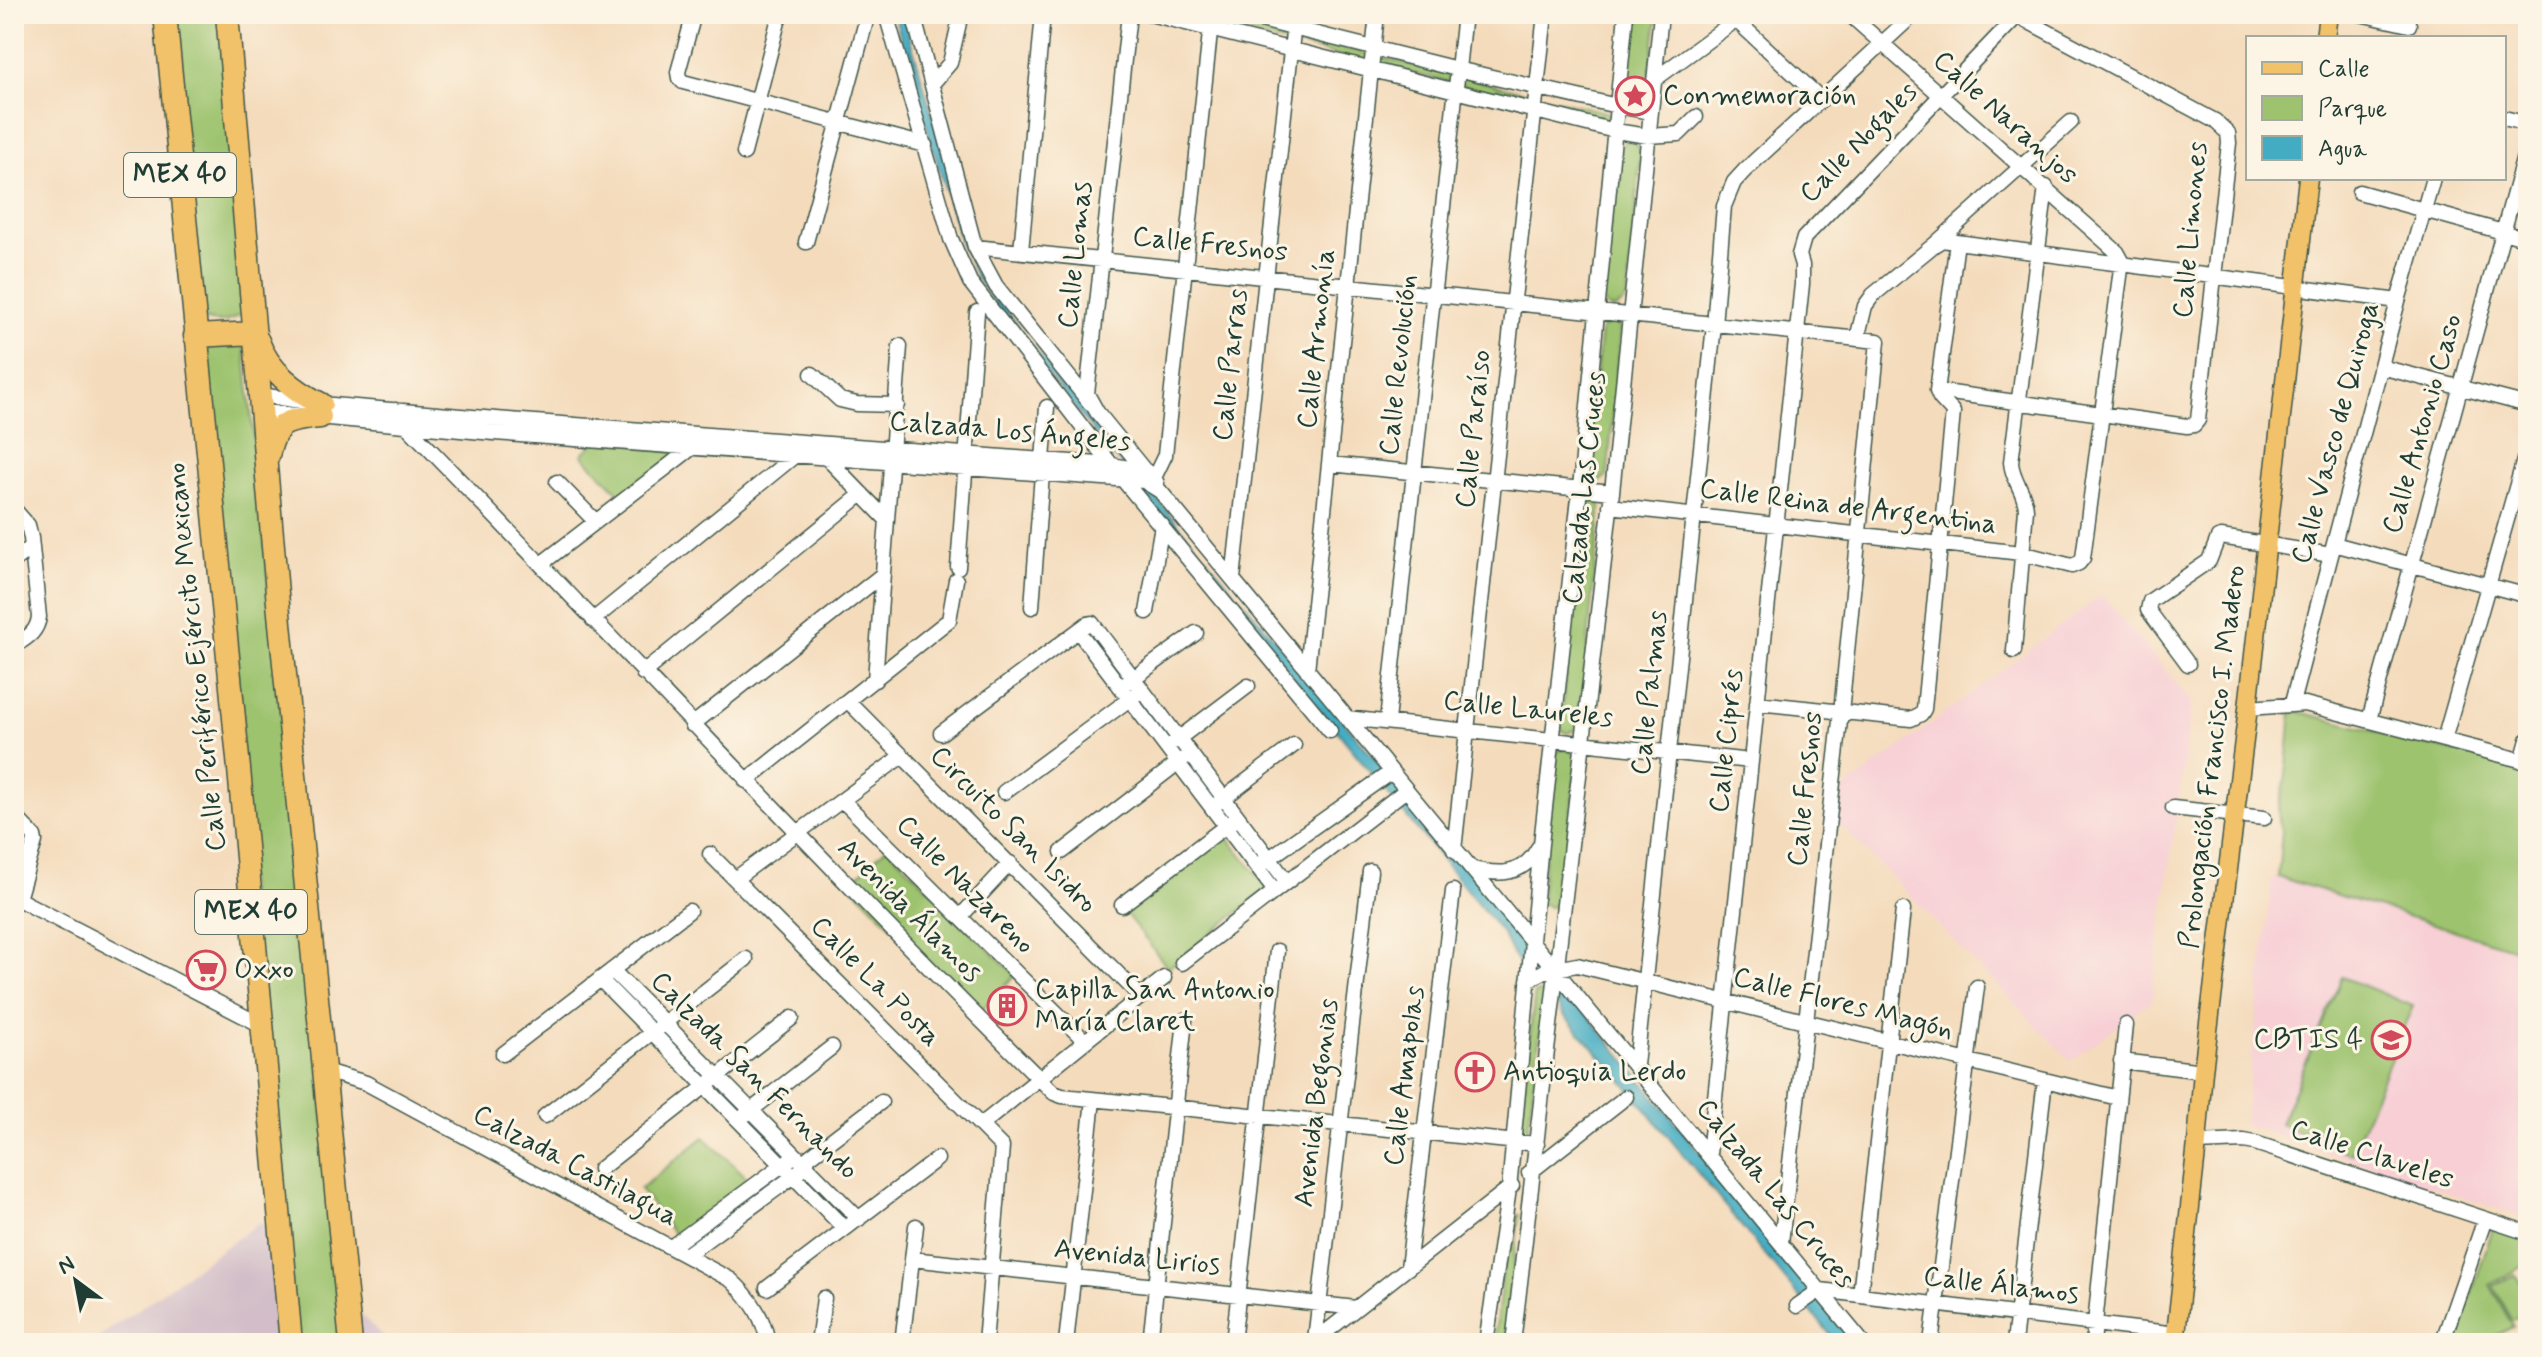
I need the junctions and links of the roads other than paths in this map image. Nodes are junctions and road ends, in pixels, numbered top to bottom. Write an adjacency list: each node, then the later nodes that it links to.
1 (165, 14): 83 (highway, Calle Periférico Ejército Mexicano / MEX 40)
2 (227, 14): 81 (highway, MEX 40)
3 (694, 14): 39 (street)
4 (780, 14): 39 (street)
5 (868, 14): 45 (street)
6 (886, 14): 51 (street, Calzada Las Cruces)
7 (913, 14): 34 (street)
8 (961, 14): 34 (street)
9 (1043, 14): 65 (street)
10 (1129, 14): 67 (street, Calle Lomas)
11 (1150, 14): 25 (street)
12 (1237, 14): 24 (street)
13 (1377, 14): 29 (street, Calle Armonía)
14 (1464, 14): 31 (street, Calle Revolución)
15 (1545, 14): 35 (street, Calle Paraíso)
16 (1626, 14): 40 (street, Calzada Las Cruces)
17 (1661, 14): 33 (street, Calzada Las Cruces)
18 (1849, 14): 28 (street, Calle Naranjos)
19 (1914, 14): 28 (street, Calle Palmas)
20 (2328, 14): 27 (main road)
21 (2360, 14): 26 (street)
22 (2018, 15): 37 (street, Calle Nogales); 70 (street, Calle Limones)
23 (1740, 17): 33 (street); 38 (street)
24 (1294, 21): 29 (street); 30 (street, Calle Parras)
25 (1211, 22): 30 (street); 69 (street)
26 (2409, 25)
27 (2325, 36)
28 (1882, 43): 37 (street, Calle Naranjos); 38 (street, Calle Palmas)
29 (1373, 48): 31 (street); 32 (street, Calle Armonía)
30 (1292, 50): 32 (street); 71 (street, Calle Parras)
31 (1457, 69): 35 (street); 36 (street, Calle Revolución)
32 (1371, 70): 36 (street); 72 (street, Calle Armonía)
33 (1654, 80): 42 (street, Calzada Las Cruces)
34 (932, 84): 64 (street)
35 (1537, 87): 40 (street); 41 (street, Calle Paraíso)
36 (1455, 91): 41 (street); 74 (street, Calle Revolución)
37 (1941, 95): 53 (street, Calle Naranjos); 82 (street, Calle Nogales)
38 (1821, 99): 80 (street, Calle Palmas)
39 (757, 101): 45 (street); 52 (street)
40 (1617, 106): 42 (street); 48 (street, Calzada Las Cruces)
41 (1535, 111): 48 (street); 76 (street, Calle Paraíso)
42 (1651, 112): 49 (street, Calzada Las Cruces)
43 (1696, 117): 49 (street)
44 (2506, 118): 47 (street)
45 (838, 122): 51 (street); 61 (street)
46 (2071, 122): 53 (street)
47 (2528, 124)
48 (1615, 131): 49 (street); 78 (street, Calzada Las Cruces)
49 (1648, 136): 79 (street, Calzada Las Cruces)
50 (2528, 142): 59 (street, Calle Antonio Caso)
51 (925, 145): 112 (street, Calzada Las Cruces)
52 (744, 153)
53 (2022, 166): 56 (street, Calle Naranjos); 63 (street)
54 (2308, 180): 73 (main road, Prolongación Francisco I. Madero)
55 (2432, 180): 58 (street, Calle Vasco de Quiroga)
56 (2046, 187): 66 (street); 68 (street, Calle Naranjos)
57 (2359, 192): 58 (street)
58 (2424, 210): 59 (street); 75 (street, Calle Vasco de Quiroga)
59 (2503, 232): 60 (street); 88 (street, Calle Antonio Caso)
60 (2528, 239)
61 (806, 242)
62 (1957, 242): 63 (street); 66 (street); 89 (street)
63 (1934, 245): 84 (street)
64 (975, 247): 65 (street, Calle Fresnos); 91 (street)
65 (1021, 251): 67 (street, Calle Fresnos)
66 (2038, 253): 68 (street); 90 (street)
67 (1102, 259): 69 (street, Calle Fresnos); 91 (street, Calle Lomas)
68 (2122, 264): 70 (street); 98 (street)
69 (1185, 268): 71 (street, Calle Fresnos); 115 (street)
70 (2215, 276): 73 (street); 98 (street, Calle Limones)
71 (1267, 277): 72 (street, Calle Fresnos); 137 (street, Calle Parras)
72 (1348, 285): 74 (street, Calle Fresnos); 111 (street, Calle Armonía)
73 (2296, 288): 75 (street); 128 (main road, Prolongación Francisco I. Madero)
74 (1433, 294): 76 (street, Calle Fresnos); 114 (street, Calle Revolución)
75 (2398, 301): 86 (street, Calle Vasco de Quiroga)
76 (1514, 303): 78 (street, Calle Fresnos); 116 (street, Calle Paraíso)
77 (977, 312): 110 (street)
78 (1597, 312): 79 (street, Calle Fresnos); 118 (street, Calzada Las Cruces)
79 (1630, 315): 80 (street, Calle Fresnos); 120 (street, Calzada Las Cruces)
80 (1714, 325): 82 (street, Calle Fresnos); 122 (street, Calle Palmas)
81 (255, 333): 83 (highway); 92 (highway, MEX 40); 97 (highway)
82 (1797, 333): 84 (street, Calle Fresnos); 126 (street, Calle Ciprés)
83 (195, 336): 224 (highway, Calle Periférico Ejército Mexicano / MEX 40)
84 (1857, 339): 127 (street, Calle Fresnos)
85 (900, 346): 93 (street)
86 (2381, 367): 88 (street); 131 (street, Calle Vasco de Quiroga)
87 (812, 374): 93 (street)
88 (2460, 387): 94 (street); 135 (street, Calle Antonio Caso)
89 (1937, 391): 90 (street); 129 (street)
90 (2019, 402): 98 (street); 132 (street)
91 (1090, 403): 115 (street)
92 (261, 404): 97 (street, Calzada Los Ángeles); 109 (highway, MEX 40)
93 (897, 405): 106 (street)
94 (2528, 405)
95 (1047, 407): 113 (street)
96 (395, 410): 97 (street, Calzada Los Ángeles); 99 (street, Avenida Álamos); 100 (street, Calzada Los Ángeles)
97 (320, 411): 99 (street, Calzada Los Ángeles); 109 (highway)
98 (2102, 414): 132 (street, Calle Reina de Argentina)
99 (406, 425): 100 (street, Calzada Los Ángeles); 134 (street, Avenida Álamos)
100 (495, 426): 102 (street, Calzada Los Ángeles)
101 (707, 433): 102 (street, Calzada Los Ángeles); 103 (street, Calzada Los Ángeles); 105 (street)
102 (601, 434): 105 (street, Calzada Los Ángeles)
103 (812, 442): 106 (street, Calzada Los Ángeles); 107 (street); 108 (street)
104 (2528, 446): 138 (street)
105 (692, 448): 107 (street, Calzada Los Ángeles); 124 (street)
106 (893, 455): 108 (street, Calzada Los Ángeles); 110 (street, Calzada Los Ángeles); 123 (street, Calzada Los Ángeles)
107 (795, 456): 108 (street, Calzada Los Ángeles); 142 (street)
108 (826, 458): 119 (street)
109 (266, 460): 234 (highway, MEX 40)
110 (965, 461): 113 (street, Calzada Los Ángeles); 149 (street)
111 (1330, 464): 114 (street, Calle Reina de Argentina); 147 (street, Calle Armonía)
112 (1114, 465): 113 (street, Calzada Los Ángeles); 115 (street, Calzada Las Cruces)
113 (1042, 467): 115 (street, Calzada Los Ángeles); 140 (street)
114 (1413, 472): 116 (street, Calle Reina de Argentina); 159 (street, Calle Revolución)
115 (1144, 480): 125 (street, Calzada Las Cruces); 137 (street, Calzada Las Cruces)
116 (1495, 480): 118 (street, Calle Reina de Argentina); 161 (street, Calle Paraíso)
117 (557, 482): 124 (street)
118 (1580, 488): 120 (street, Calle Reina de Argentina); 164 (street, Calzada Las Cruces)
119 (862, 494): 123 (street); 148 (street)
120 (1611, 499): 122 (street, Calle Reina de Argentina); 168 (street, Calzada Las Cruces)
121 (14, 509): 130 (street)
122 (1695, 516): 126 (street, Calle Reina de Argentina); 170 (street, Calle Palmas)
123 (886, 519): 136 (street, Calzada Los Ángeles)
124 (596, 522): 134 (street)
125 (1162, 525): 141 (street); 162 (street, Calzada Las Cruces)
126 (1776, 525): 127 (street, Calle Reina de Argentina); 153 (street, Calle Ciprés)
127 (1858, 534): 129 (street, Calle Reina de Argentina); 156 (street, Calle Fresnos)
128 (2267, 543): 131 (street); 146 (street); 155 (main road, Prolongación Francisco I. Madero)
129 (1941, 544): 132 (street, Calle Reina de Argentina); 156 (street)
130 (32, 547): 133 (street); 144 (street)
131 (2332, 549): 135 (street); 154 (street, Calle Vasco de Quiroga)
132 (2021, 553): 145 (street)
133 (14, 560)
134 (541, 564): 142 (street, Avenida Álamos)
135 (2410, 565): 138 (street); 158 (street, Calle Antonio Caso)
136 (882, 575): 149 (street, Calzada Los Ángeles); 160 (street)
137 (1233, 579): 147 (street, Calzada Las Cruces)
138 (2488, 586): 139 (street); 165 (street)
139 (2528, 596)
140 (1032, 607)
141 (1147, 612)
142 (593, 620): 148 (street, Avenida Álamos)
143 (1196, 633): 151 (street)
144 (14, 646)
145 (2014, 651)
146 (2188, 664)
147 (1307, 670): 157 (street, Calzada Las Cruces)
148 (643, 673): 160 (street, Avenida Álamos)
149 (875, 680): 152 (street)
150 (1248, 686): 167 (street)
151 (1132, 688): 163 (street); 167 (street); 179 (street)
152 (848, 701): 171 (street, Circuito San Isidro); 176 (street)
153 (1757, 703): 156 (street); 173 (street, Calle Ciprés)
154 (2292, 703): 155 (street); 158 (street)
155 (2248, 708): 185 (main road, Prolongación Francisco I. Madero)
156 (1841, 712): 223 (street, Calle Fresnos)
157 (1346, 718): 159 (street, Calle Laureles); 175 (street, Calzada Las Cruces)
158 (2369, 720): 165 (street)
159 (1387, 721): 161 (street, Calle Laureles)
160 (692, 725): 176 (street, Avenida Álamos)
161 (1468, 730): 164 (street, Calle Laureles); 192 (street, Calle Paraíso)
162 (1330, 731)
163 (941, 733)
164 (1552, 739): 168 (street, Calle Laureles); 191 (street, Calzada Las Cruces)
165 (2444, 740): 174 (street)
166 (2528, 740): 174 (street)
167 (1173, 743): 172 (street)
168 (1582, 743): 170 (street, Calle Laureles); 211 (street, Calzada Las Cruces)
169 (1294, 745): 181 (street)
170 (1670, 752): 173 (street, Calle Laureles); 215 (street, Calle Palmas)
171 (902, 756): 180 (street); 195 (street, Circuito San Isidro)
172 (1184, 758): 181 (street); 193 (street)
173 (1751, 761): 219 (street, Calle Ciprés)
174 (2525, 762)
175 (1391, 772): 177 (street); 178 (street, Calzada Las Cruces)
176 (746, 781): 190 (street, Avenida Álamos)
177 (1373, 786): 182 (street); 183 (street)
178 (1406, 790): 182 (street); 192 (street, Calzada Las Cruces)
179 (1004, 792)
180 (842, 800): 190 (street); 206 (street, Calle Nazareno)
181 (1218, 802): 188 (street)
182 (1387, 803): 189 (street)
183 (1342, 806): 189 (street); 196 (street)
184 (2173, 808): 185 (street)
185 (2235, 814): 187 (street); 235 (main road, Prolongación Francisco I. Madero)
186 (14, 815): 202 (street)
187 (2264, 818)
188 (1232, 821): 196 (street); 203 (street)
189 (1358, 827): 200 (street)
190 (797, 834): 199 (street); 236 (street, Avenida Álamos)
191 (1541, 844): 197 (street); 207 (street, Calzada Las Cruces)
192 (1454, 850): 197 (street, Calzada Las Cruces)
193 (1062, 852)
194 (710, 854): 199 (street, Calle La Posta)
195 (1010, 863): 206 (street); 217 (street, Circuito San Isidro)
196 (1263, 863): 200 (street)
197 (1470, 868): 207 (street, Calzada Las Cruces)
198 (1370, 871): 249 (street, Avenida Begonias)
199 (735, 879): 248 (street, Calle La Posta)
200 (1281, 886): 210 (street)
201 (1453, 891): 250 (street, Calle Amapolas)
202 (16, 898): 224 (street)
203 (1122, 905)
204 (1903, 910): 228 (street)
205 (689, 911): 212 (street)
206 (960, 917): 227 (street, Calle Nazareno)
207 (1531, 939): 211 (street, Calzada Las Cruces); 214 (street, Calzada Las Cruces)
208 (1277, 951): 246 (street)
209 (746, 959): 226 (street)
210 (1182, 963)
211 (1555, 968): 214 (street); 215 (street, Calle Flores Magón); 218 (street, Calzada Las Cruces); 220 (street, Calzada Las Cruces)
212 (606, 974): 226 (street, Calzada San Fernando); 230 (street)
213 (1164, 978): 217 (street)
214 (1528, 980): 251 (street, Calzada Las Cruces)
215 (1644, 982): 219 (street, Calle Flores Magón); 233 (street, Calle Palmas)
216 (1977, 987): 231 (street)
217 (1141, 997): 227 (street)
218 (1583, 1001): 220 (street); 233 (street, Calzada Las Cruces)
219 (1725, 1002): 223 (street, Calle Flores Magón); 254 (street, Calle Ciprés)
220 (1551, 1006): 253 (street, Calzada Las Cruces)
221 (792, 1018): 238 (street)
222 (1185, 1020): 243 (street)
223 (1806, 1021): 228 (street, Calle Flores Magón); 265 (street, Calle Fresnos)
224 (261, 1025): 285 (highway, Calle Periférico Ejército Mexicano / MEX 40)
225 (2126, 1025): 232 (street)
226 (658, 1028): 238 (street, Calzada San Fernando); 245 (street)
227 (1085, 1041): 236 (street)
228 (1889, 1041): 231 (street, Calle Flores Magón); 275 (street)
229 (832, 1047): 244 (street)
230 (503, 1054)
231 (1967, 1061): 237 (street, Calle Flores Magón); 279 (street)
232 (2121, 1061): 235 (street); 240 (street)
233 (1636, 1065): 254 (street, Calzada Las Cruces)
234 (325, 1071): 266 (street, Calzada Castilagua); 286 (highway, MEX 40)
235 (2203, 1071): 252 (main road, Prolongación Francisco I. Madero)
236 (1039, 1079): 241 (street, Avenida Álamos); 248 (street)
237 (2045, 1080): 240 (street, Calle Flores Magón); 281 (street)
238 (711, 1082): 244 (street, Calzada San Fernando); 247 (street, Calzada San Fernando); 257 (street)
239 (1626, 1097): 258 (street)
240 (2118, 1098): 282 (street)
241 (1093, 1100): 243 (street, Avenida Álamos); 271 (street)
242 (881, 1102): 256 (street)
243 (1175, 1109): 246 (street, Avenida Álamos); 272 (street)
244 (751, 1110): 247 (street); 256 (street, Calzada San Fernando)
245 (545, 1116)
246 (1260, 1118): 249 (street, Avenida Álamos); 274 (street)
247 (738, 1120): 256 (street, Calzada San Fernando)
248 (981, 1125): 269 (street, Calle La Posta)
249 (1340, 1126): 250 (street, Avenida Álamos); 278 (street, Avenida Begonias)
250 (1424, 1133): 251 (street, Avenida Álamos); 270 (street, Calle Amapolas)
251 (1513, 1142): 253 (street, Avenida Álamos); 259 (street, Calzada Las Cruces)
252 (2197, 1143): 261 (street, Calle Claveles); 283 (main road, Prolongación Francisco I. Madero)
253 (1537, 1144): 258 (street, Calzada Las Cruces)
254 (1709, 1154): 265 (street, Calzada Las Cruces)
255 (937, 1159): 260 (street)
256 (797, 1164): 260 (street, Calzada San Fernando); 263 (street, Calzada San Fernando); 266 (street); 267 (street)
257 (600, 1169)
258 (1532, 1170): 259 (street); 295 (street, Calzada Las Cruces)
259 (1509, 1189): 270 (street); 294 (street, Calzada Las Cruces)
260 (859, 1219): 263 (street)
261 (2485, 1219): 264 (street, Calle Claveles); 300 (street)
262 (916, 1226): 268 (street)
263 (845, 1229): 273 (street)
264 (2528, 1233)
265 (1781, 1243): 276 (street, Calzada Las Cruces)
266 (671, 1247): 267 (street, Calzada Castilagua)
267 (686, 1255): 287 (street, Calzada Castilagua)
268 (912, 1259): 269 (street, Avenida Lirios); 289 (street)
269 (993, 1268): 271 (street, Avenida Lirios); 290 (street)
270 (1408, 1268): 280 (street)
271 (1074, 1277): 272 (street, Avenida Lirios); 291 (street)
272 (1156, 1286): 274 (street, Avenida Lirios); 292 (street)
273 (767, 1288)
274 (1239, 1295): 278 (street, Avenida Lirios); 293 (street)
275 (1860, 1295): 276 (street, Calle Álamos); 279 (street, Calle Álamos)
276 (1809, 1297): 296 (street, Calzada Las Cruces)
277 (824, 1298): 288 (street)
278 (1320, 1304): 280 (street, Avenida Lirios); 284 (street, Avenida Begonias)
279 (1936, 1304): 281 (street, Calle Álamos); 297 (street)
280 (1356, 1308): 284 (street)
281 (2017, 1314): 282 (street, Calle Álamos); 298 (street)
282 (2095, 1324): 283 (street, Calle Álamos); 299 (street)
283 (2175, 1338)
284 (1314, 1342)
285 (291, 1343)
286 (351, 1343)
287 (768, 1343)
288 (818, 1343)
289 (902, 1343)
290 (985, 1343)
291 (1066, 1343)
292 (1150, 1343)
293 (1233, 1343)
294 (1486, 1343)
295 (1513, 1343)
296 (1863, 1343)
297 (1931, 1343)
298 (2014, 1343)
299 (2093, 1343)
300 (2442, 1343)

